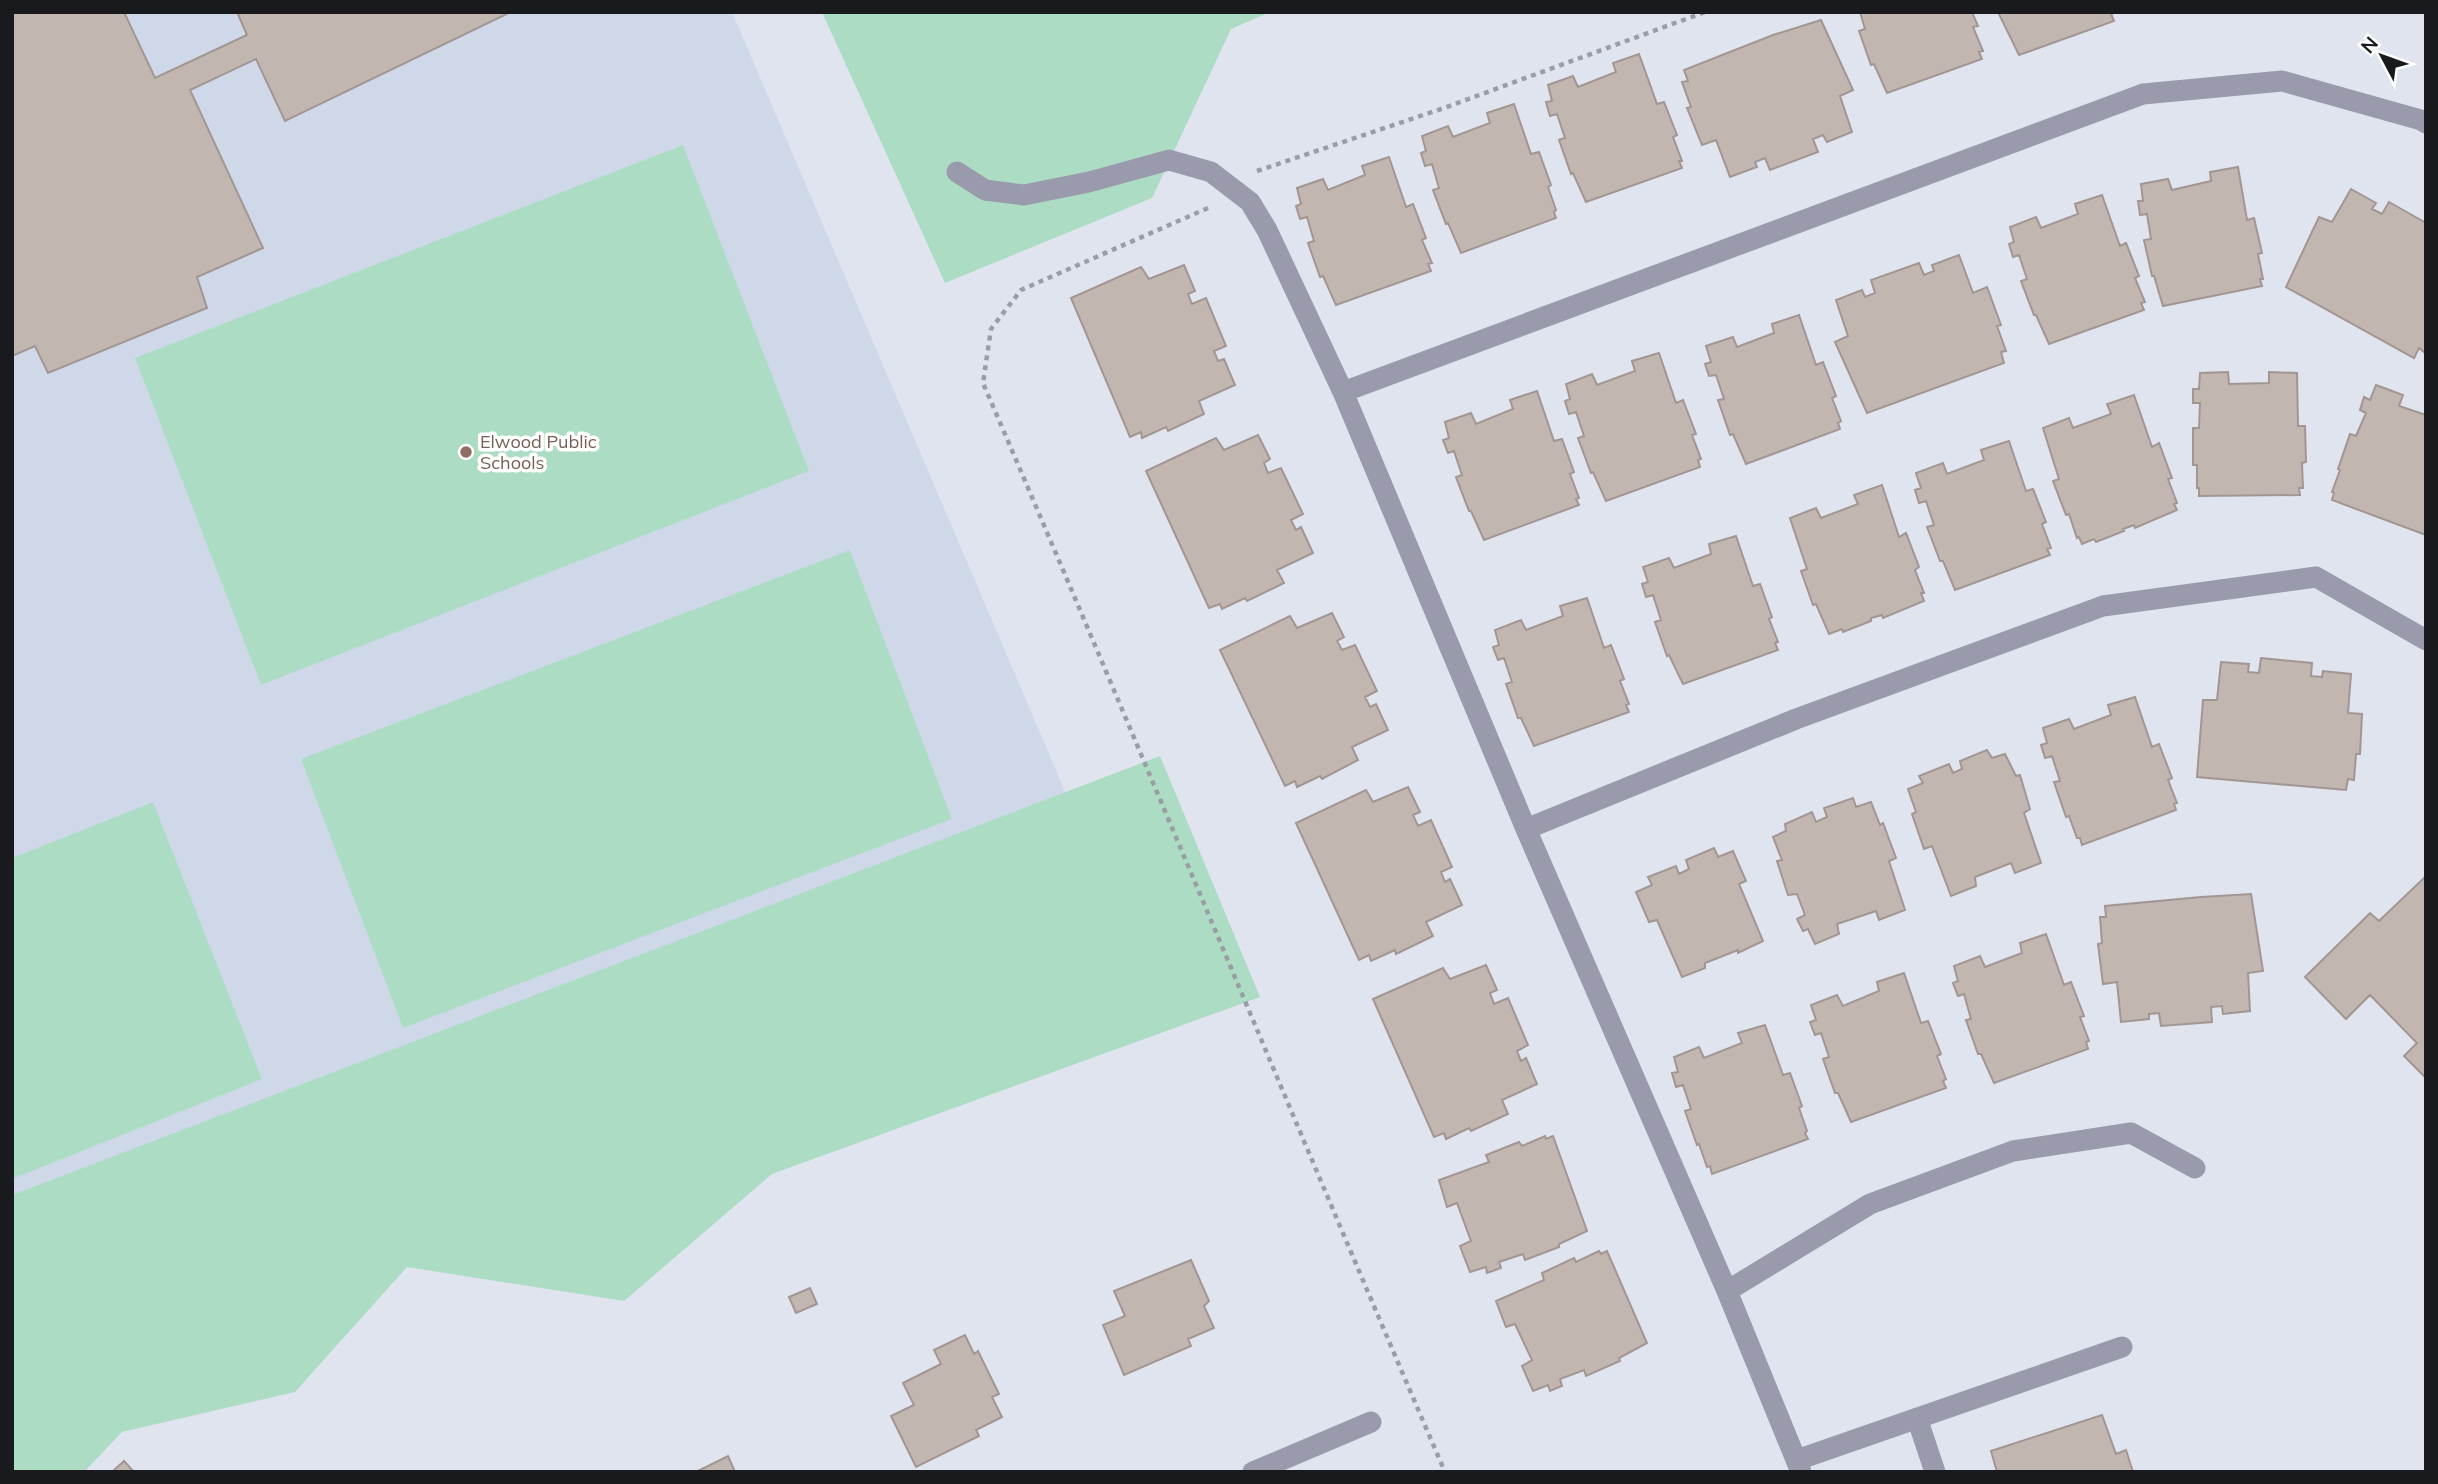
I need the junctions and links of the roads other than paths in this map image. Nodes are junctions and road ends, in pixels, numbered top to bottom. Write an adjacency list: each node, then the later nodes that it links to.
1 (2426, 123): 3 (street)
2 (957, 173): 3 (street)
3 (1343, 392): 5 (street)
4 (2426, 640): 5 (street)
5 (1526, 829): 7 (street)
6 (2195, 1168): 7 (street)
7 (1727, 1291): 11 (street)
8 (2122, 1347): 9 (street)
9 (1917, 1418): 11 (street); 13 (street)
10 (1371, 1422): 12 (street)
11 (1799, 1466)
12 (1253, 1472)
13 (1935, 1472)

